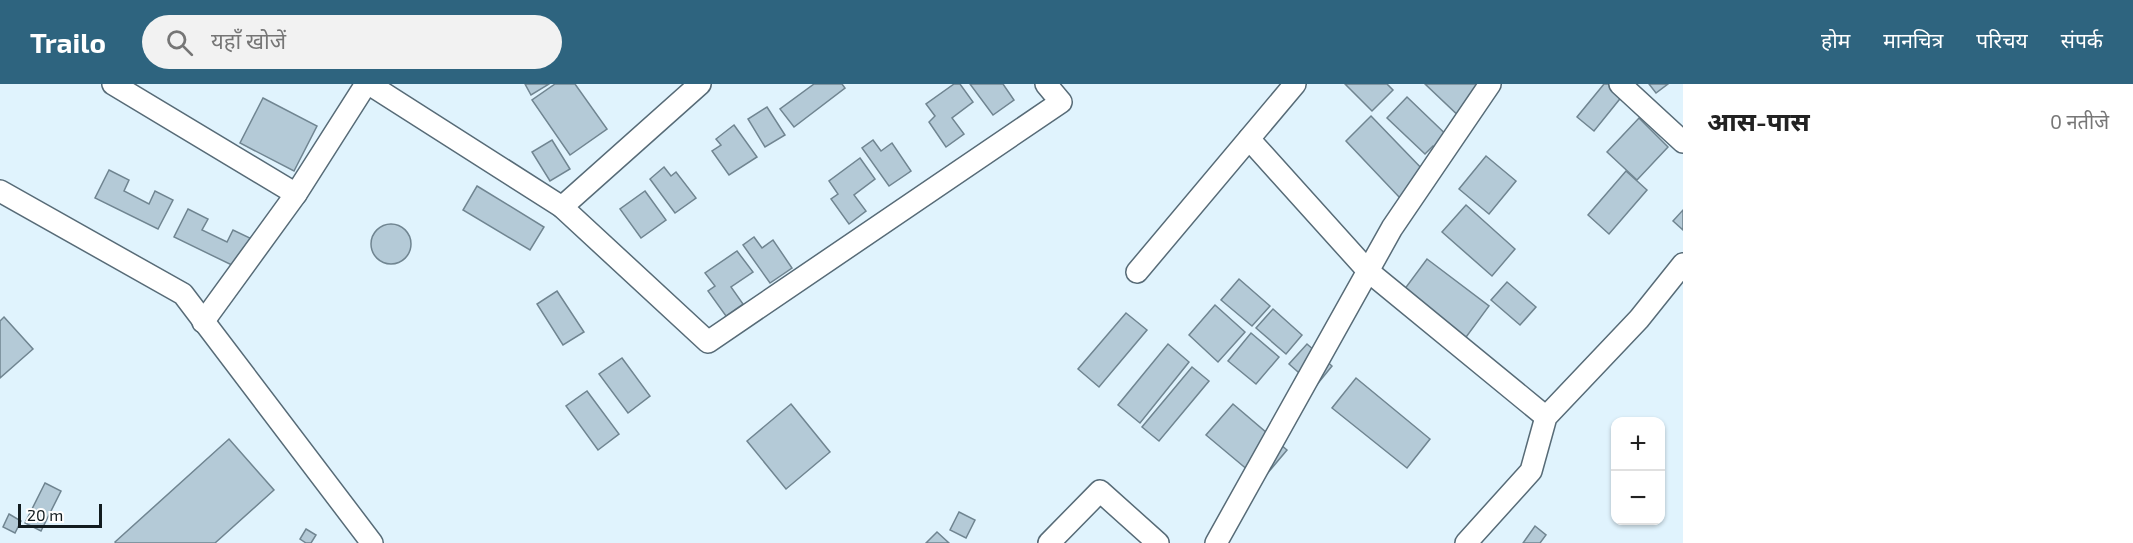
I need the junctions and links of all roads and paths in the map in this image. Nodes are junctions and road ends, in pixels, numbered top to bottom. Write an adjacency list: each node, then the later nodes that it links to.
1 (113, 84): 11 (street)
2 (367, 84): 11 (street); 12 (street)
3 (700, 84): 12 (street)
4 (1046, 84): 12 (street)
5 (1295, 84): 8 (street)
6 (1490, 84): 14 (street)
7 (1620, 84): 9 (street)
8 (1249, 139): 14 (street); 15 (street)
9 (1683, 142)
10 (0, 192): 16 (street)
11 (296, 194): 16 (street)
12 (562, 207)
13 (1683, 264): 17 (street)
14 (1368, 271): 17 (street); 21 (street)
15 (1137, 272)
16 (204, 322): 18 (street)
17 (1546, 417): 22 (street)
18 (372, 543)
19 (1049, 543): 20 (street)
20 (1158, 543)
21 (1216, 543)
22 (1466, 543)

